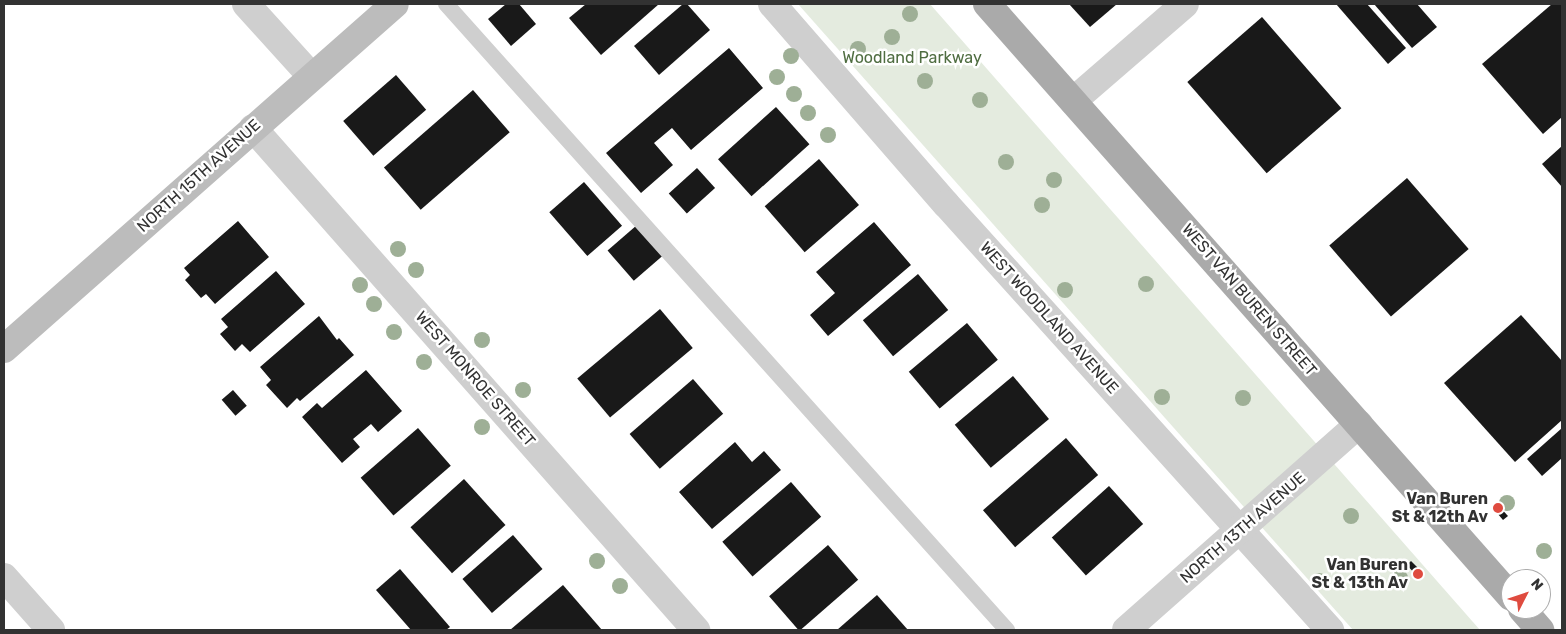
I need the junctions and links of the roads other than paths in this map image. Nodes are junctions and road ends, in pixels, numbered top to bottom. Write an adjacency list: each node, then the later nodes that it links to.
1 (246, 4): 7 (street)
2 (395, 4): 7 (street, NORTH 15TH AVENUE)
3 (446, 4): 18 (lane)
4 (772, 4): 12 (street, WEST WOODLAND AVENUE)
5 (987, 4): 8 (main road, WEST VAN BUREN STREET)
6 (1184, 4): 8 (street)
7 (312, 77): 9 (street, NORTH 15TH AVENUE)
8 (1073, 101): 11 (main road, WEST VAN BUREN STREET)
9 (253, 128): 10 (street, NORTH 15TH AVENUE); 17 (street, WEST MONROE STREET)
10 (4, 349)
11 (1360, 424): 12 (street, NORTH 13TH AVENUE); 14 (main road, WEST VAN BUREN STREET)
12 (1241, 531): 19 (street, NORTH 13TH AVENUE); 20 (street, WEST WOODLAND AVENUE)
13 (4, 577): 16 (street)
14 (1501, 586)
15 (1531, 619): 21 (main road)
16 (51, 630)
17 (696, 630)
18 (1007, 630)
19 (1126, 630)
20 (1330, 630)
21 (1540, 630)

